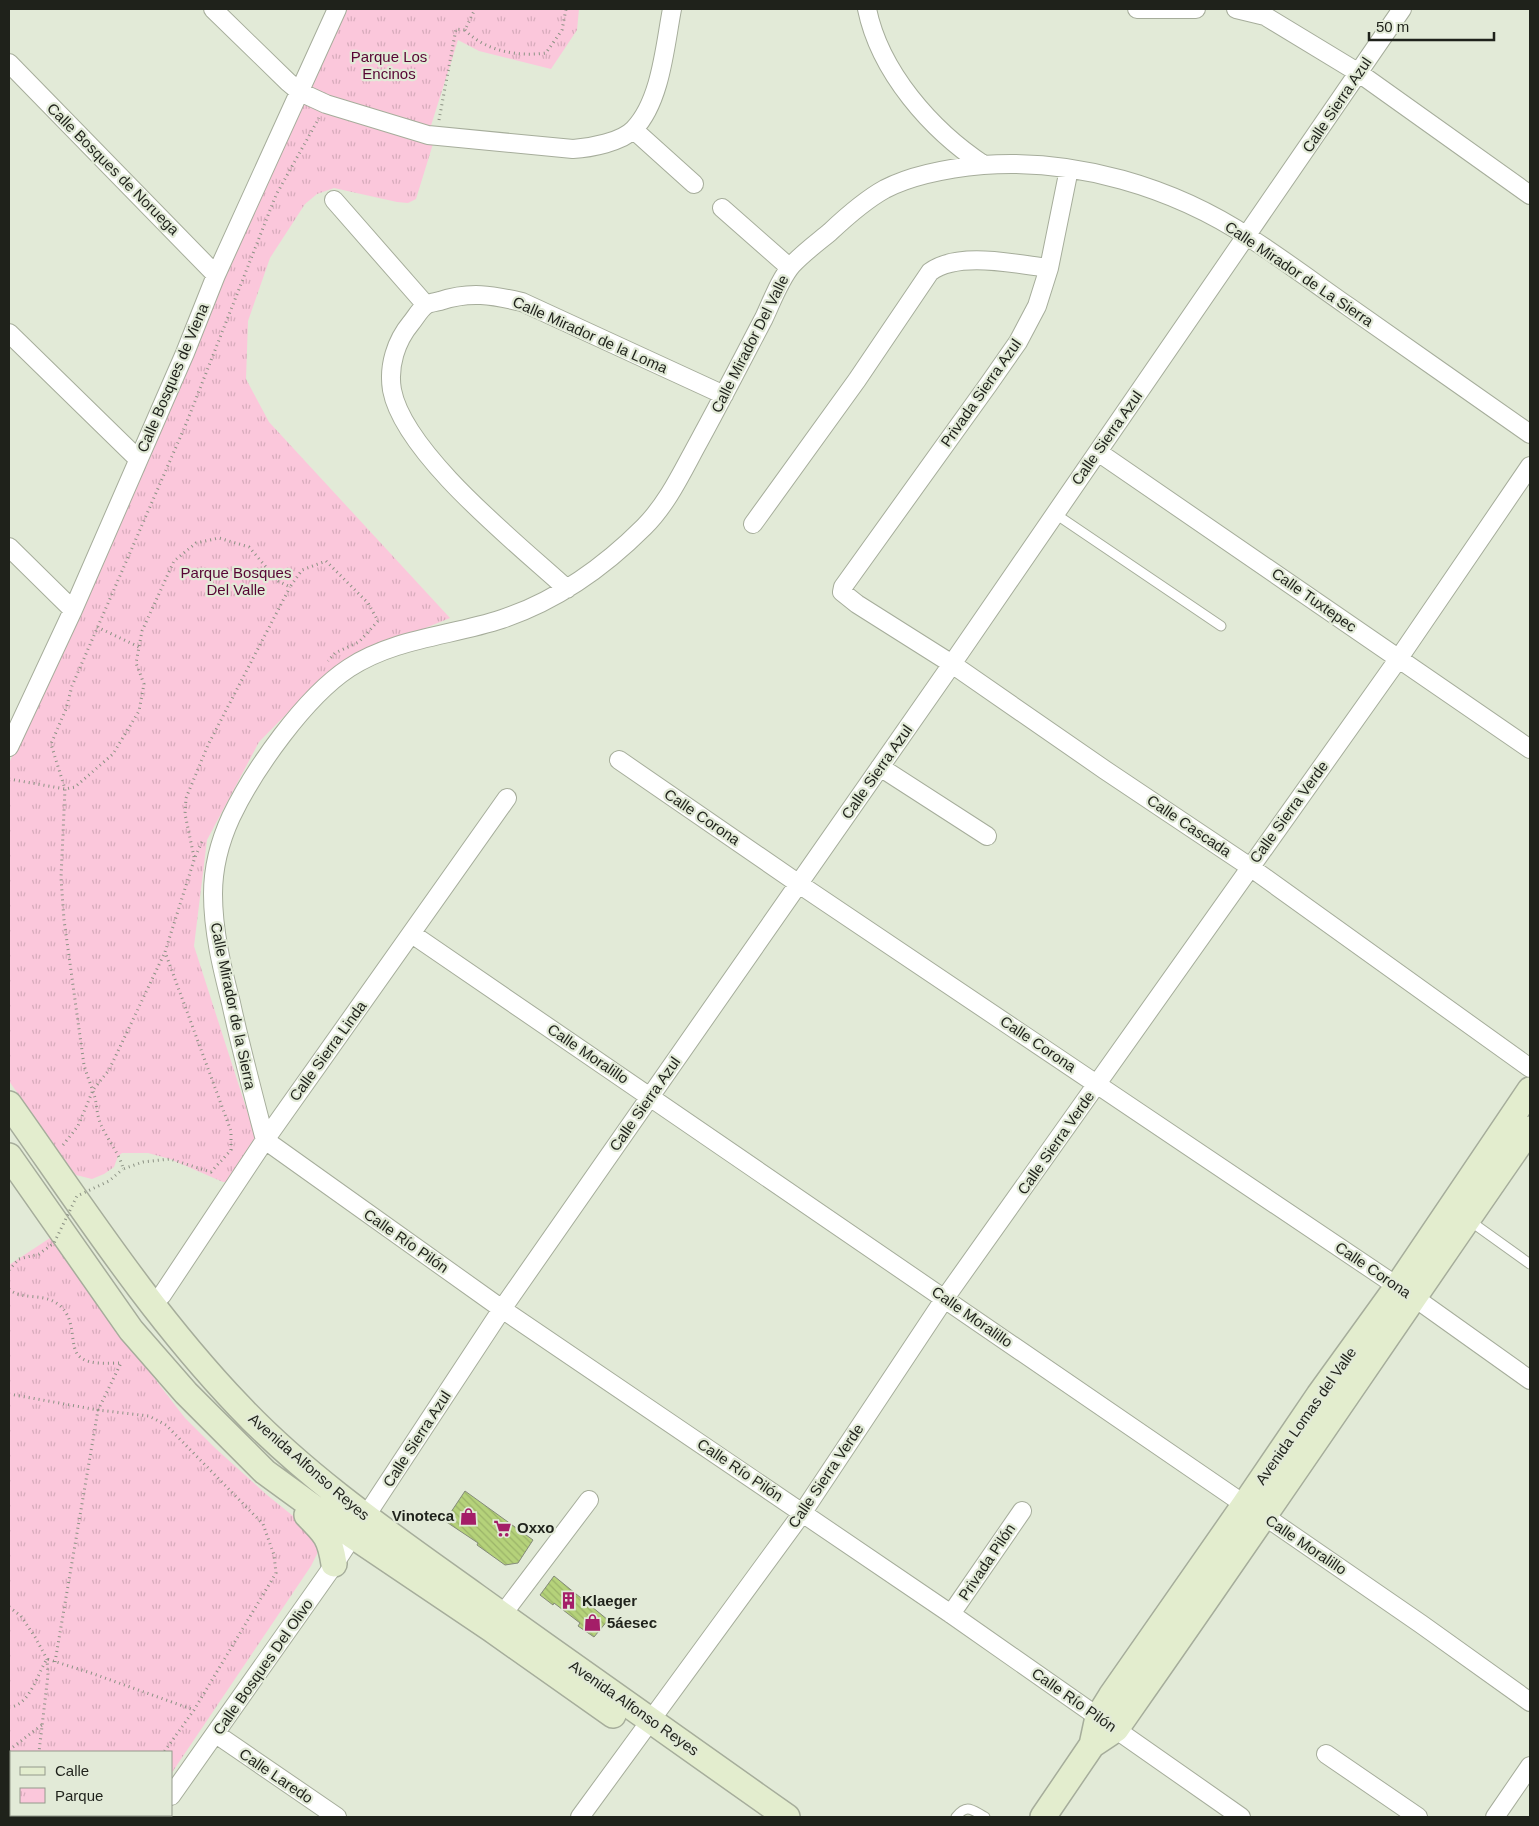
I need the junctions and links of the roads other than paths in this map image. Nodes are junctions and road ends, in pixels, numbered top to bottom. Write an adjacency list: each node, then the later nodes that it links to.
1 (213, 9): 11 (street)
2 (337, 9): 11 (street, Calle Bosques de Viena)
3 (672, 9): 12 (street)
4 (867, 9): 13 (street)
5 (1137, 9): 6 (street)
6 (1196, 9)
7 (1236, 9): 10 (street)
8 (1402, 9): 10 (street, Calle Sierra Azul)
9 (9, 63): 22 (street, Calle Bosques de Noruega)
10 (1359, 73): 16 (street); 19 (street, Calle Sierra Azul)
11 (300, 92): 12 (street); 22 (street, Calle Bosques de Viena)
12 (634, 130): 15 (street)
13 (984, 165): 14 (street, Calle Mirador de La Sierra); 20 (street, Calle Mirador Del Valle)
14 (1069, 169): 19 (street, Calle Mirador de La Sierra); 21 (street, Privada Sierra Azul)
15 (694, 184)
16 (1530, 196)
17 (334, 200): 23 (street)
18 (722, 208): 20 (street)
19 (1247, 236): 26 (street, Calle Mirador de La Sierra); 27 (street, Calle Sierra Azul)
20 (789, 267): 25 (street, Calle Mirador Del Valle)
21 (1049, 268): 31 (street); 34 (street, Privada Sierra Azul)
22 (216, 275): 28 (street, Calle Bosques de Viena)
23 (426, 305): 25 (street, Calle Mirador de la Loma); 33 (street)
24 (9, 333): 28 (street)
25 (724, 395): 33 (street, Calle Mirador Del Valle)
26 (1530, 434)
27 (1098, 452): 30 (street, Calle Sierra Azul); 37 (street, Calle Tuxtepec)
28 (138, 459): 35 (street, Calle Bosques de Viena)
29 (1530, 466): 37 (street, Calle Sierra Verde)
30 (1054, 513): 36 (lane); 38 (street, Calle Sierra Azul)
31 (753, 524)
32 (9, 547): 35 (street)
33 (567, 589): 54 (street, Calle Mirador de la Sierra)
34 (842, 592): 38 (street, Calle Cascada)
35 (73, 610): 39 (street, Calle Bosques de Viena)
36 (1221, 626)
37 (1399, 658): 40 (street, Calle Tuxtepec); 45 (street, Calle Sierra Verde)
38 (952, 664): 42 (street, Calle Sierra Azul); 45 (street, Calle Cascada)
39 (9, 747)
40 (1530, 749)
41 (619, 760): 46 (street, Calle Corona)
42 (880, 767): 44 (street); 46 (street, Calle Sierra Azul)
43 (507, 798): 47 (street, Calle Sierra Linda)
44 (987, 836)
45 (1250, 867): 48 (street, Calle Cascada); 49 (street, Calle Sierra Verde)
46 (799, 884): 49 (street, Calle Corona); 51 (street, Calle Sierra Azul)
47 (412, 934): 51 (street, Calle Moralillo); 54 (street, Calle Sierra Linda)
48 (1530, 1068)
49 (1098, 1084): 58 (street, Calle Corona); 59 (street, Calle Sierra Verde)
50 (1530, 1090): 58 (main road, Avenida Lomas del Valle)
51 (650, 1097): 59 (street, Calle Moralillo); 61 (street, Calle Sierra Azul)
52 (9, 1104): 60 (main road, Avenida Alfonso Reyes)
53 (1530, 1129): 56 (main road, Avenida Lomas del Valle)
54 (264, 1140): 60 (street, Calle Sierra Linda); 61 (street, Calle Río Pilón)
55 (9, 1156): 63 (main road, Avenida Alfonso Reyes)
56 (1468, 1219): 57 (lane); 58 (main road, Avenida Lomas del Valle)
57 (1530, 1264)
58 (1405, 1292): 62 (street, Calle Corona); 65 (main road, Avenida Lomas del Valle)
59 (945, 1298): 65 (street, Calle Moralillo); 67 (street, Calle Sierra Verde)
60 (152, 1306): 68 (main road, Avenida Alfonso Reyes)
61 (502, 1309): 67 (street, Calle Río Pilón); 68 (street, Calle Sierra Azul)
62 (1530, 1380)
63 (265, 1472): 68 (main road, Avenida Alfonso Reyes); 69 (main road)
64 (589, 1500): 71 (street)
65 (1255, 1510): 72 (street, Calle Moralillo); 73 (main road, Avenida Lomas del Valle)
66 (1022, 1511): 70 (street, Privada Pilón)
67 (803, 1512): 70 (street, Calle Río Pilón); 74 (street, Calle Sierra Verde)
68 (359, 1527): 69 (street, Calle Bosques Del Olivo); 71 (main road, Avenida Alfonso Reyes)
69 (334, 1564): 75 (street, Calle Bosques Del Olivo)
70 (952, 1614): 73 (street, Calle Río Pilón)
71 (497, 1622): 74 (main road, Avenida Alfonso Reyes)
72 (1530, 1702)
73 (1107, 1723): 85 (main road, Avenida Lomas del Valle); 86 (street, Calle Río Pilón)
74 (645, 1727): 80 (street, Calle Sierra Verde); 81 (main road, Avenida Alfonso Reyes); 82 (main road, Avenida Alfonso Reyes)
75 (216, 1734): 78 (street, Calle Bosques Del Olivo); 79 (street, Calle Laredo)
76 (1326, 1754): 87 (street)
77 (1530, 1766): 88 (street)
78 (172, 1795)
79 (337, 1817)
80 (580, 1817)
81 (759, 1817)
82 (787, 1817)
83 (956, 1817): 84 (lane)
84 (985, 1817)
85 (1043, 1817)
86 (1241, 1817)
87 (1418, 1817)
88 (1495, 1817)

